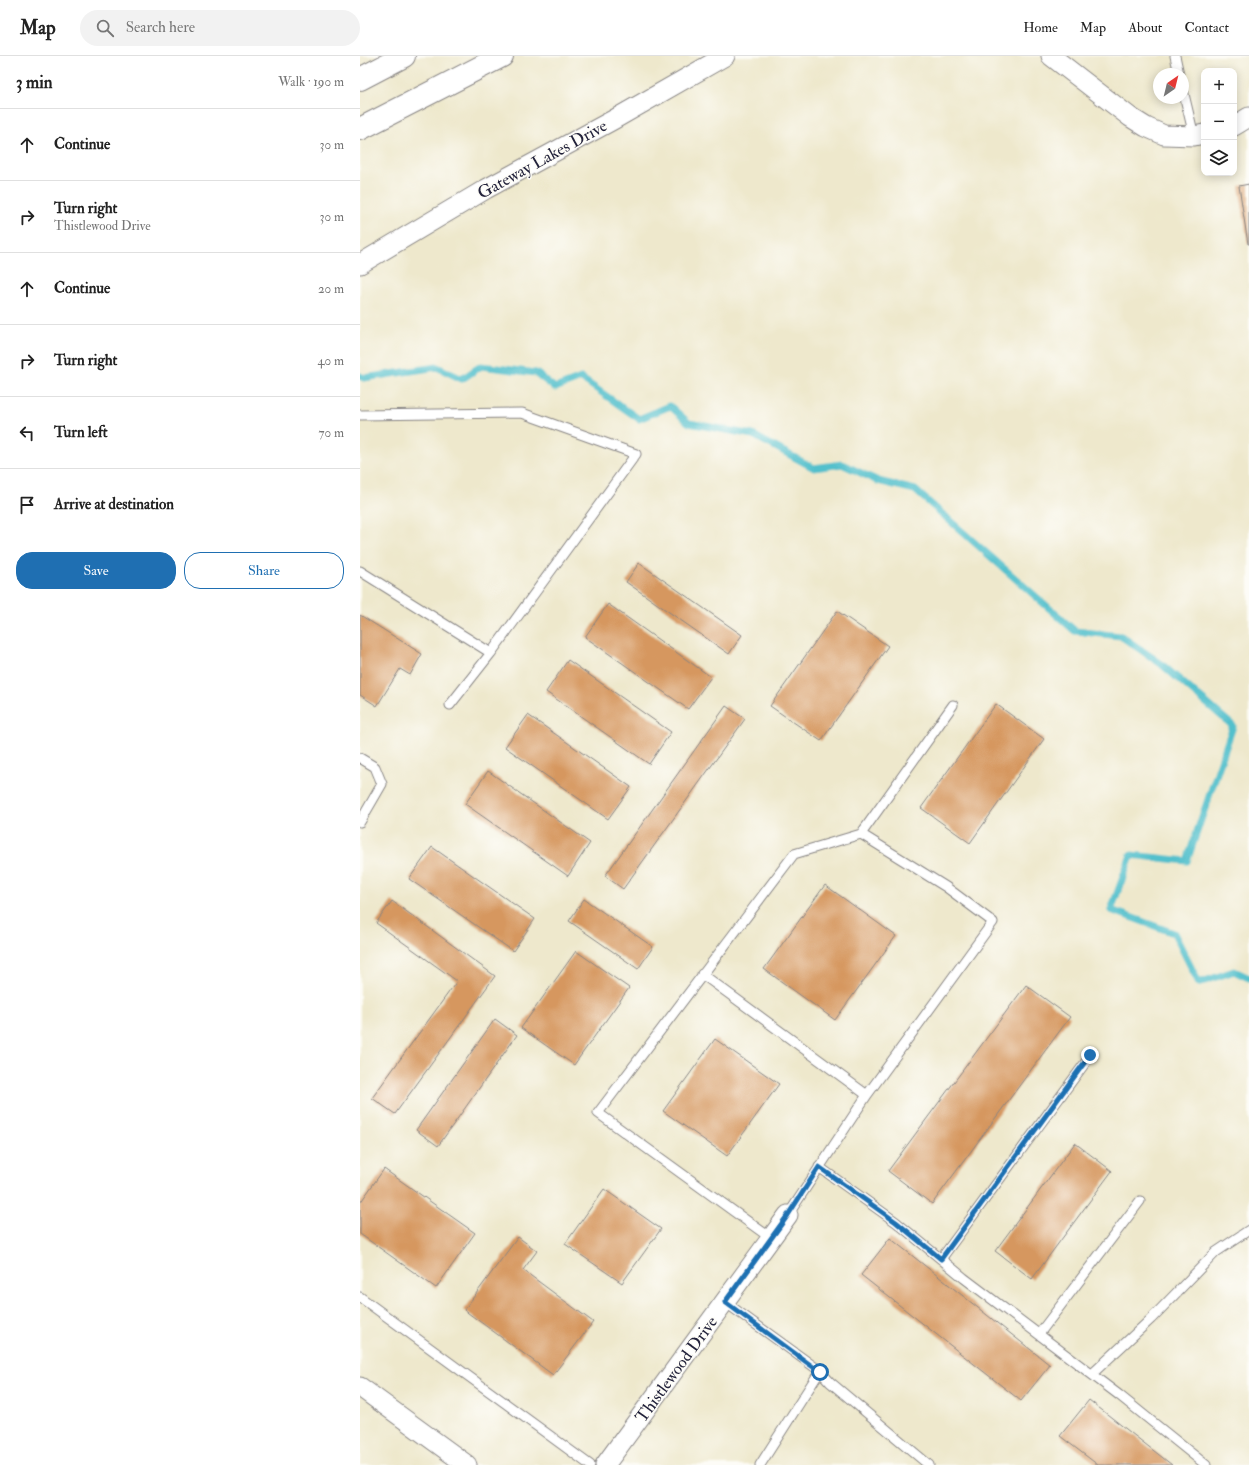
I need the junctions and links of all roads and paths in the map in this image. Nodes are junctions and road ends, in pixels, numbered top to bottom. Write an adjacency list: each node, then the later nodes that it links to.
1 (404, 56): 7 (highway)
2 (502, 56): 11 (highway)
3 (724, 56): 13 (street, Gateway Lakes Drive)
4 (1051, 56): 12 (street)
5 (1175, 56): 6 (lane)
6 (1178, 68)
7 (360, 79)
8 (1188, 104): 12 (lane)
9 (1249, 117): 10 (street)
10 (1237, 124)
11 (360, 129)
12 (1199, 135)
13 (360, 264)
14 (360, 415): 16 (lane)
15 (360, 571): 16 (lane)
16 (491, 653): 17 (lane)
17 (450, 705)
18 (953, 705): 21 (lane)
19 (360, 758): 20 (lane)
20 (360, 822)
21 (861, 834): 22 (lane); 24 (lane)
22 (702, 974): 24 (lane); 29 (lane)
23 (1090, 1055): 30 (lane)
24 (867, 1095): 25 (lane)
25 (819, 1167): 27 (lane); 30 (lane)
26 (1140, 1202): 33 (lane)
27 (788, 1215): 29 (street, Thistlewood Drive)
28 (1249, 1230): 35 (lane)
29 (772, 1239): 32 (street, Thistlewood Drive)
30 (941, 1259): 33 (lane)
31 (360, 1297): 38 (lane)
32 (725, 1302): 34 (lane); 39 (street, Thistlewood Drive)
33 (1039, 1334): 35 (lane)
34 (820, 1372): 40 (lane); 41 (lane)
35 (1092, 1374): 42 (lane)
36 (360, 1387): 37 (street)
37 (467, 1465)
38 (590, 1465)
39 (605, 1465)
40 (760, 1465)
41 (929, 1465)
42 (1206, 1465)

